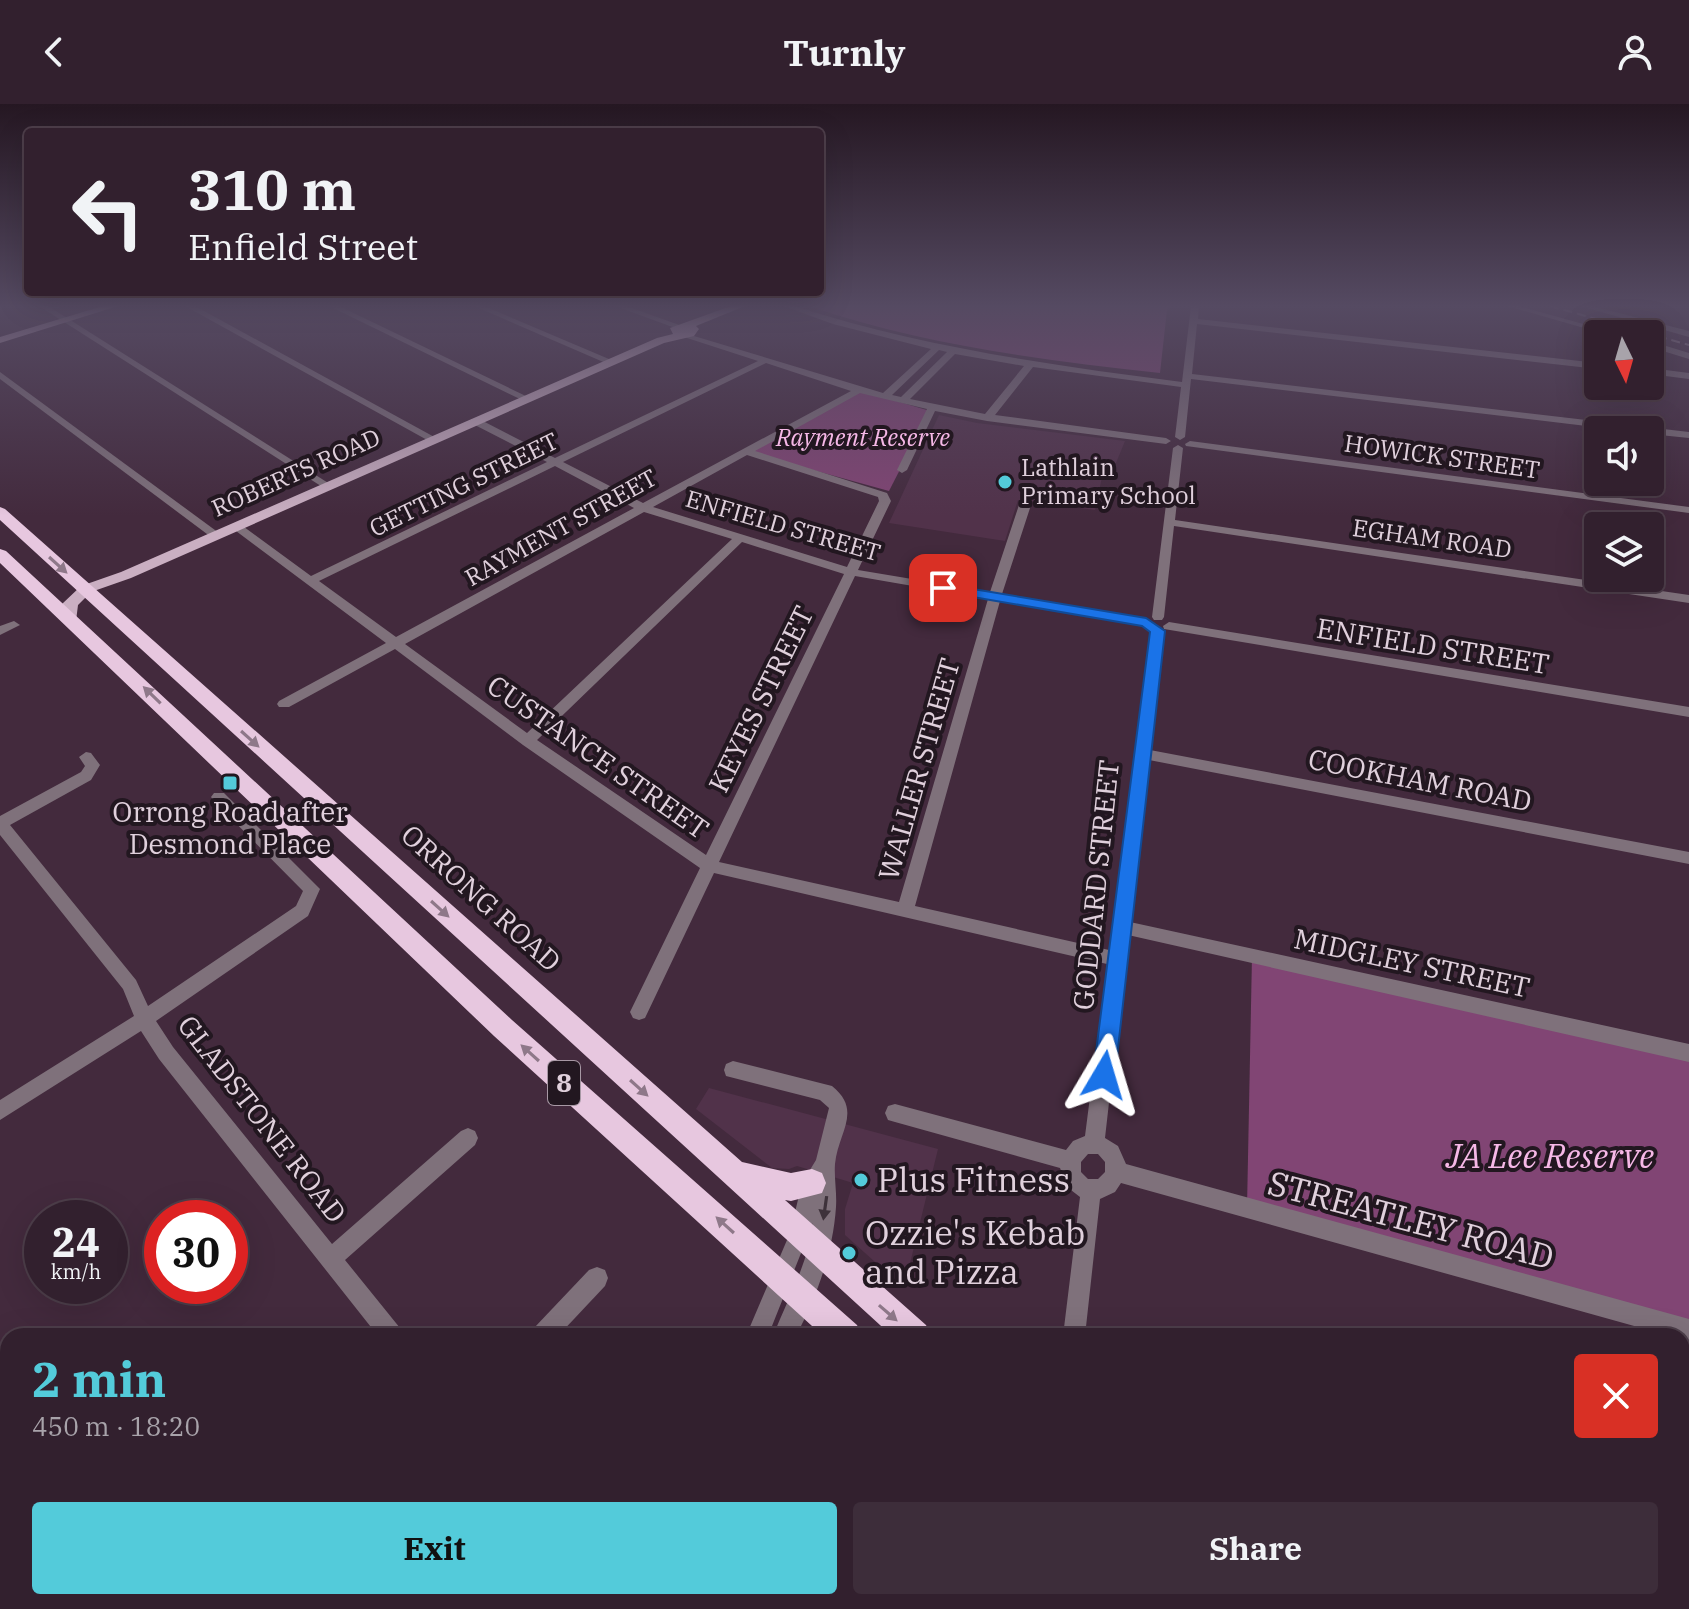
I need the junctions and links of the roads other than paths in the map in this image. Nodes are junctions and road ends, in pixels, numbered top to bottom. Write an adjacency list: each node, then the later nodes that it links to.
1 (2, 376): 38 (street)
2 (154, 376): 31 (street)
3 (318, 376): 26 (street)
4 (480, 376): 18 (street)
5 (577, 376): 18 (main road, ROBERTS ROAD)
6 (733, 376): 29 (street, GETTING STREET)
7 (814, 376): 15 (street)
8 (906, 376): 14 (street)
9 (928, 376): 16 (street)
10 (1021, 376): 21 (street)
11 (1144, 376): 13 (street)
12 (1186, 376): 13 (street, GODDARD STREET)
13 (1186, 380): 23 (street); 27 (street, GODDARD STREET)
14 (896, 386): 16 (street); 17 (street)
15 (859, 390): 17 (street); 28 (street, RAYMENT STREET)
16 (913, 391): 19 (street)
17 (885, 396): 19 (street)
18 (525, 398): 22 (main road, ROBERTS ROAD)
19 (903, 401): 20 (street)
20 (932, 408): 21 (street); 30 (street)
21 (987, 418): 27 (street)
22 (475, 421): 26 (main road, ROBERTS ROAD); 29 (street, ENFIELD STREET)
23 (1584, 423)
24 (1664, 432): 25 (street)
25 (1689, 435)
26 (433, 439): 31 (main road, ROBERTS ROAD)
27 (1182, 443): 34 (street, HOWICK STREET); 36 (street, GODDARD STREET)
28 (744, 451): 33 (street, RAYMENT STREET); 41 (street, KEYES STREET)
29 (557, 462): 33 (street, ENFIELD STREET); 42 (street, GETTING STREET)
30 (902, 470)
31 (328, 486): 37 (main road, ROBERTS ROAD)
32 (1025, 505): 44 (street, WALLER STREET)
33 (643, 508): 39 (street, ENFIELD STREET); 50 (street, RAYMENT STREET)
34 (1689, 510)
35 (0, 512): 43 (highway, ORRONG ROAD / 8, one-way to 43)
36 (1168, 522): 45 (street, EGHAM ROAD); 47 (street, GODDARD STREET)
37 (236, 526): 38 (main road, ROBERTS ROAD); 42 (street, CUSTANCE STREET)
38 (215, 535): 43 (main road, ROBERTS ROAD)
39 (739, 539): 41 (street, ENFIELD STREET); 53 (street)
40 (0, 554): 46 (highway, 8)
41 (850, 572): 44 (street, ENFIELD STREET); 59 (street, KEYES STREET)
42 (310, 581): 50 (street, CUSTANCE STREET)
43 (89, 592): 46 (main road); 74 (highway, ORRONG ROAD / 8, one-way to 74)
44 (995, 597): 47 (street, ENFIELD STREET); 60 (street, WALLER STREET)
45 (1689, 599)
46 (70, 618): 79 (highway, 8, one-way to 46)
47 (1158, 624): 52 (street, ENFIELD STREET); 54 (street, GODDARD STREET)
48 (14, 625): 49 (street)
49 (0, 631)
50 (394, 644): 51 (street, RAYMENT STREET); 53 (street, CUSTANCE STREET)
51 (284, 704)
52 (1689, 712)
53 (528, 741): 59 (street, CUSTANCE STREET)
54 (1141, 753): 58 (street, COOKHAM ROAD); 61 (street, GODDARD STREET)
55 (86, 757): 57 (street)
56 (219, 797): 64 (street)
57 (0, 824): 64 (street, GLADSTONE ROAD)
58 (1689, 858)
59 (710, 866): 60 (street, CUSTANCE STREET); 63 (street, KEYES STREET)
60 (905, 910): 62 (street, CUSTANCE STREET)
61 (1122, 927): 62 (street, GODDARD STREET); 65 (street, MIDGLEY STREET)
62 (1118, 959): 70 (street, GODDARD STREET)
63 (639, 1012)
64 (144, 1019): 67 (street); 77 (street, GLADSTONE ROAD)
65 (1689, 1053)
66 (733, 1070): 73 (street)
67 (0, 1111)
68 (895, 1113): 71 (street)
69 (468, 1138): 77 (street)
70 (1094, 1145): 71 (street); 72 (street)
71 (1070, 1161): 75 (street)
72 (1117, 1172): 75 (street); 87 (street, STREATLEY ROAD)
73 (818, 1173): 74 (highway); 76 (street)
74 (733, 1174): 76 (highway, ORRONG ROAD / 8)
75 (1091, 1190): 86 (street)
76 (810, 1243): 79 (street); 85 (highway, ORRONG ROAD / 8, one-way to 85)
77 (332, 1258): 80 (street, GLADSTONE ROAD)
78 (597, 1278): 81 (street)
79 (793, 1287): 82 (street); 83 (street); 84 (highway, 8)
80 (386, 1328)
81 (550, 1328)
82 (763, 1328)
83 (785, 1328)
84 (837, 1328)
85 (906, 1328)
86 (1075, 1328)
87 (1682, 1328)

